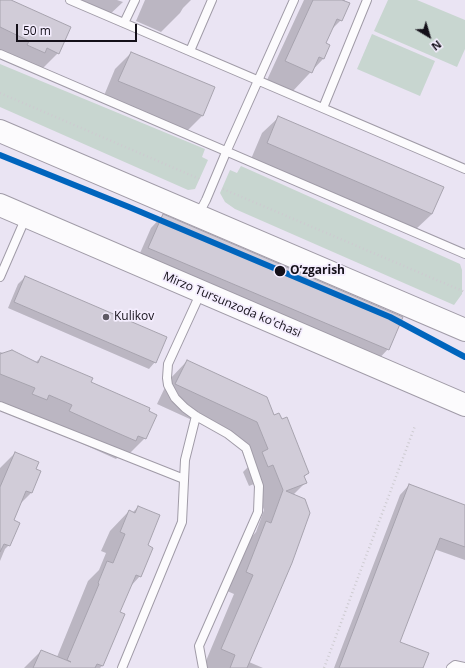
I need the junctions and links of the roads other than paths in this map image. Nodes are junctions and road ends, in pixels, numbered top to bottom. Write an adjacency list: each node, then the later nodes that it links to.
1 (70, 0): 6 (lane)
2 (135, 0): 6 (lane)
3 (212, 0): 7 (lane)
4 (294, 0): 9 (lane)
5 (367, 0): 10 (lane)
6 (124, 23): 7 (lane)
7 (190, 51): 9 (lane)
8 (0, 54): 12 (lane)
9 (258, 80): 10 (lane); 12 (lane)
10 (323, 108): 13 (lane)
11 (0, 130): 16 (main road)
12 (226, 150): 16 (lane); 17 (lane)
13 (465, 169)
14 (0, 205): 15 (main road, Mirzo Tursunzoda ko'chasi)
15 (27, 216): 18 (lane); 19 (main road, Mirzo Tursunzoda ko'chasi)
16 (198, 216): 20 (main road)
17 (465, 254)
18 (0, 278)
19 (202, 292): 21 (main road, Mirzo Tursunzoda ko'chasi); 23 (lane)
20 (463, 326)
21 (465, 405)
22 (0, 406): 24 (lane)
23 (196, 416): 24 (lane); 27 (lane)
24 (184, 479): 26 (lane)
25 (465, 667): 28 (lane)
26 (122, 668)
27 (203, 668)
28 (451, 668)

